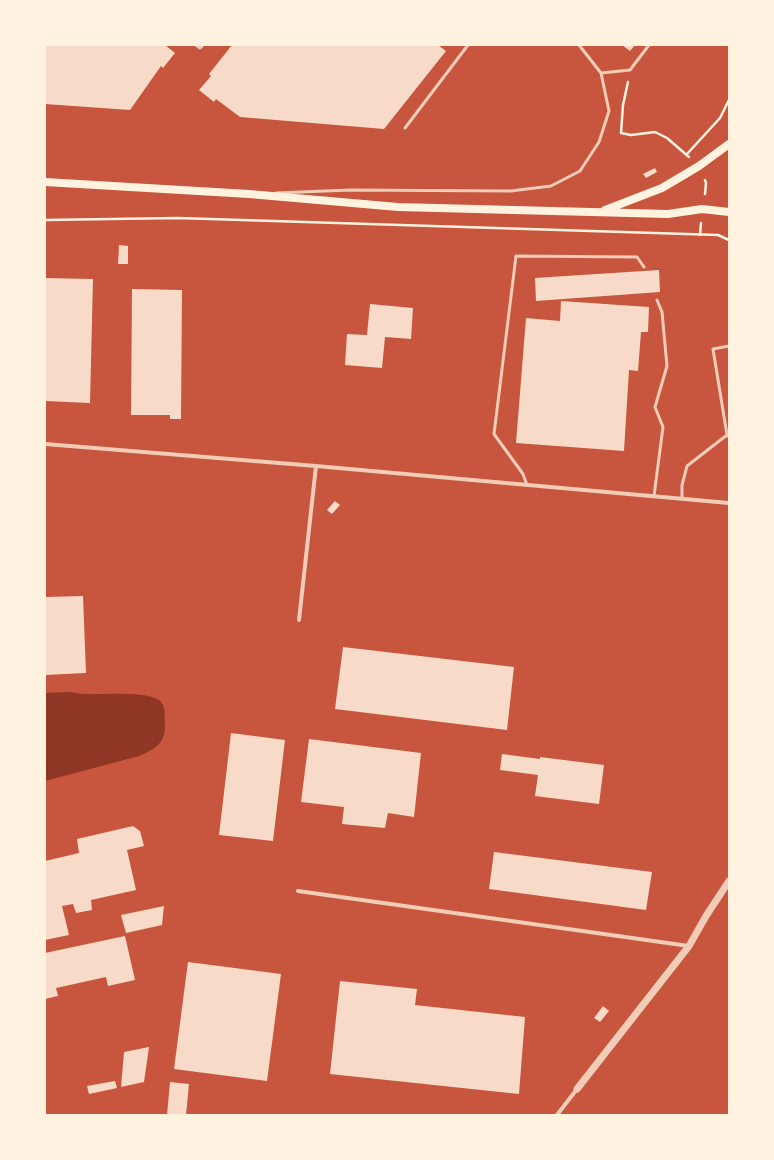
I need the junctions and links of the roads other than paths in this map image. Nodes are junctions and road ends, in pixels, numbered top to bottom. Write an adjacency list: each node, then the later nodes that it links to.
1 (196, 45): 2 (lane)
2 (203, 45)
3 (468, 45): 7 (lane)
4 (579, 45): 6 (lane)
5 (649, 45): 6 (lane)
6 (601, 73): 10 (lane)
7 (405, 128)
8 (729, 144): 11 (main road)
9 (45, 182): 10 (main road)
10 (249, 194): 11 (main road)
11 (601, 212): 12 (main road)
12 (729, 212)
13 (644, 267): 19 (lane)
14 (657, 300): 20 (lane)
15 (729, 346): 16 (lane)
16 (728, 436): 21 (lane)
17 (45, 444): 18 (street)
18 (316, 466): 19 (street); 23 (street)
19 (527, 485): 20 (street)
20 (654, 496): 21 (street)
21 (682, 499): 22 (street)
22 (729, 503)
23 (299, 620)
24 (729, 882): 26 (street)
25 (298, 891): 26 (street)
26 (689, 946): 27 (street)
27 (577, 1089): 28 (street)
28 (557, 1115)

